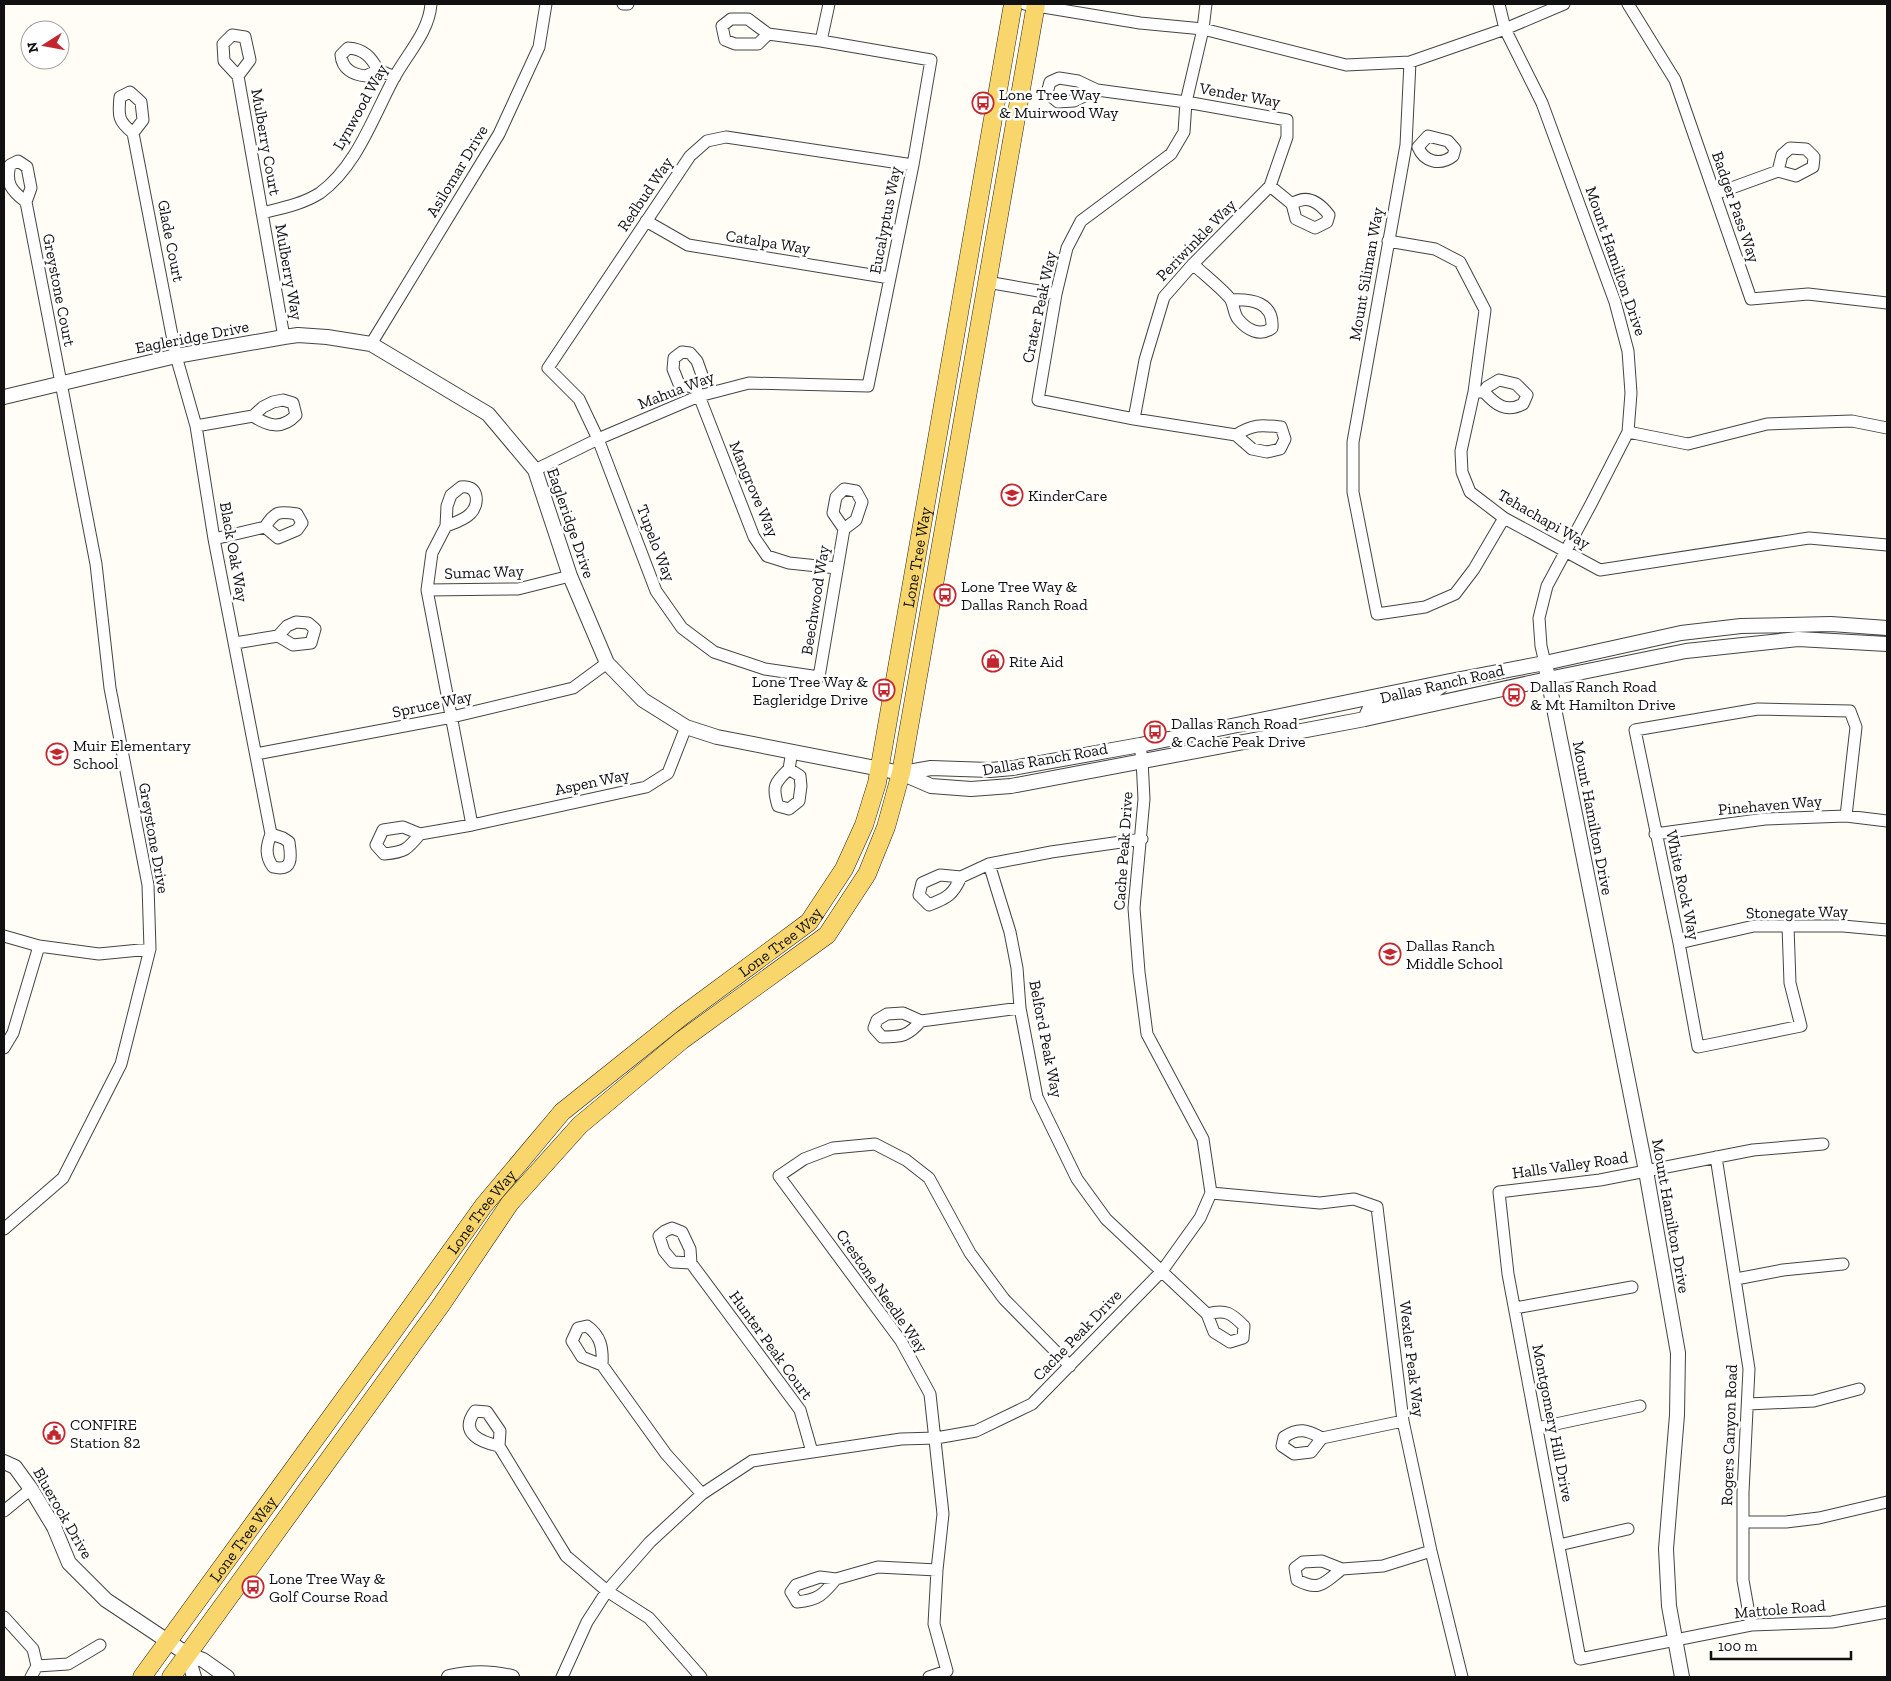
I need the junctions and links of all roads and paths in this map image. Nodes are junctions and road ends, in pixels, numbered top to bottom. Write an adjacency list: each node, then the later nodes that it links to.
1 (432, 4): 19 (street, Lynwood Way)
2 (546, 4): 40 (street, Asilomar Drive)
3 (623, 4): 4 (street)
4 (628, 4)
5 (829, 4): 15 (street)
6 (1013, 4): 51 (main road, Lone Tree Way)
7 (1032, 4): 12 (street); 35 (main road, Lone Tree Way)
8 (1206, 4): 12 (street, Crater Peak Way)
9 (1499, 4): 13 (street, Mount Hamilton Drive)
10 (1564, 4): 13 (street)
11 (1628, 4): 27 (street, Badger Pass Way)
12 (1203, 29): 16 (street); 21 (street, Crater Peak Way)
13 (1505, 29): 16 (street); 50 (street, Mount Hamilton Drive)
14 (768, 34): 15 (street)
15 (821, 41): 24 (street, Eucalyptus Way)
16 (1410, 62): 32 (street, Mount Siliman Way)
17 (378, 70): 19 (street)
18 (238, 76): 30 (street, Mulberry Court)
19 (395, 77): 30 (street, Lynwood Way)
20 (1097, 90): 21 (street, Vender Way)
21 (1186, 102): 22 (street, Vender Way); 36 (street, Crater Peak Way)
22 (1287, 120): 26 (street, Periwinkle Way)
23 (133, 133): 41 (street, Glade Court)
24 (913, 165): 31 (street, Redbud Way); 34 (street, Eucalyptus Way)
25 (1778, 171): 27 (street)
26 (1270, 186): 29 (street); 33 (street, Periwinkle Way)
27 (1715, 194): 38 (street, Badger Pass Way)
28 (26, 202): 42 (street, Greystone Court)
29 (1292, 204)
30 (262, 213): 39 (street, Mulberry Way)
31 (646, 222): 34 (street, Catalpa Way); 53 (street, Redbud Way)
32 (1388, 241): 55 (street, Tehachapi Way); 55 (street, Mount Siliman Way)
33 (1193, 264): 37 (street); 47 (street, Periwinkle Way)
34 (890, 278): 43 (street, Eucalyptus Way)
35 (987, 282): 36 (street); 58 (main road, Lone Tree Way)
36 (1056, 294): 47 (street, Crater Peak Way)
37 (1231, 300)
38 (1887, 304)
39 (284, 337): 40 (street, Eagleridge Drive); 41 (street, Eagleridge Drive)
40 (371, 344): 54 (street, Eagleridge Drive)
41 (176, 356): 42 (street, Eagleridge Drive); 48 (street, Black Oak Way)
42 (60, 384): 45 (street, Eagleridge Drive); 99 (street, Greystone Drive)
43 (868, 386): 44 (street, Mahua Way)
44 (697, 392): 53 (street, Mahua Way); 63 (street, Mangrove Way)
45 (4, 397)
46 (253, 416): 48 (street)
47 (1134, 419): 52 (street)
48 (196, 426): 60 (street, Black Oak Way)
49 (1887, 428): 50 (street)
50 (1628, 432): 62 (street, Mount Hamilton Drive)
51 (938, 435): 58 (main road); 83 (main road, Lone Tree Way)
52 (1236, 435)
53 (598, 439): 54 (street, Mahua Way); 72 (street, Tupelo Way)
54 (535, 470): 64 (street, Eagleridge Drive)
55 (1504, 518): 62 (street, Tehachapi Way)
56 (446, 526): 65 (street)
57 (265, 527): 60 (street)
58 (944, 527): 84 (main road, Lone Tree Way)
59 (844, 529): 63 (street, Beechwood Way)
60 (214, 539): 68 (street, Black Oak Way)
61 (1887, 545): 62 (street, Tehachapi Way)
62 (1566, 551): 71 (street, Mount Hamilton Drive)
63 (837, 568): 72 (street, Beechwood Way)
64 (570, 576): 65 (street, Sumac Way); 70 (street, Eagleridge Drive)
65 (427, 590): 75 (street)
66 (1887, 628): 71 (street, Dallas Ranch Road)
67 (278, 636): 68 (street)
68 (235, 643): 80 (street, Black Oak Way)
69 (1887, 644): 73 (street, Dallas Ranch Road)
70 (607, 663): 75 (street, Spruce Way); 77 (street, Eagleridge Drive)
71 (1544, 663): 73 (street, Mount Hamilton Drive); 74 (street, Dallas Ranch Road)
72 (819, 677)
73 (1548, 679): 76 (street, Dallas Ranch Road); 105 (street, Mount Hamilton Drive)
74 (1450, 681): 76 (street); 78 (street, Dallas Ranch Road)
75 (452, 717): 80 (street, Spruce Way); 87 (street)
76 (1365, 719): 81 (street, Dallas Ranch Road)
77 (686, 727): 79 (street, Eagleridge Drive); 87 (street, Aspen Way)
78 (1140, 745): 81 (street, Cache Peak Drive); 84 (street, Dallas Ranch Road)
79 (792, 751): 82 (street); 83 (street, Eagleridge Drive)
80 (256, 754): 88 (street, Black Oak Way)
81 (1142, 760): 84 (street, Dallas Ranch Road); 91 (street, Cache Peak Drive)
82 (790, 769)
83 (879, 769): 84 (street, Eagleridge Drive); 144 (main road, Lone Tree Way)
84 (901, 773): 146 (main road, Lone Tree Way)
85 (1846, 816): 86 (street, Pinehaven Way); 90 (street, Pinehaven Way); 90 (street, White Rock Way)
86 (1887, 821)
87 (472, 825): 89 (street, Aspen Way)
88 (271, 834)
89 (420, 834)
90 (1655, 834): 97 (street, White Rock Way)
91 (1142, 839): 92 (street); 107 (street, Cache Peak Drive)
92 (989, 864): 93 (street); 100 (street, Belford Peak Way)
93 (961, 877)
94 (1788, 926): 95 (street, Stonegate Way); 97 (street, Stonegate Way); 97 (street, White Rock Way)
95 (1887, 930)
96 (4, 936): 98 (street)
97 (1679, 943)
98 (39, 946): 99 (street); 102 (street)
99 (150, 949): 108 (street, Greystone Drive)
100 (1020, 1008): 101 (street); 111 (street, Belford Peak Way)
101 (921, 1021)
102 (4, 1048)
103 (1822, 1144): 104 (street, Halls Valley Road)
104 (1716, 1157): 105 (street, Halls Valley Road); 112 (street, Rogers Canyon Road)
105 (1646, 1171): 106 (street, Halls Valley Road); 143 (street, Mount Hamilton Drive)
106 (1499, 1192): 114 (street, Montgomery Hill Drive)
107 (1211, 1193): 111 (street, Cache Peak Drive); 121 (street, Wexler Peak Way)
108 (4, 1229)
109 (691, 1263): 126 (street, Hunter Peak Court)
110 (1843, 1264): 112 (street)
111 (1162, 1271): 115 (street, Belford Peak Way); 117 (street, Cache Peak Drive)
112 (1736, 1279): 119 (street, Rogers Canyon Road)
113 (1632, 1287): 114 (street)
114 (1515, 1308): 122 (street, Montgomery Hill Drive)
115 (1207, 1314)
116 (602, 1365): 129 (street)
117 (1070, 1366): 123 (street, Cache Peak Drive); 123 (street, Crestone Needle Way)
118 (1860, 1389): 119 (street)
119 (1748, 1404): 132 (street, Rogers Canyon Road)
120 (1640, 1406): 122 (street)
121 (1403, 1421): 124 (street); 135 (street, Wexler Peak Way)
122 (1537, 1428): 134 (street, Montgomery Hill Drive)
123 (936, 1438): 126 (street, Cache Peak Drive); 137 (street, Crestone Needle Way)
124 (1322, 1438)
125 (499, 1446): 139 (street)
126 (812, 1452): 129 (street, Cache Peak Drive)
127 (4, 1462): 128 (street, Bluerock Drive)
128 (32, 1489): 131 (street); 144 (street, Bluerock Drive)
129 (702, 1494): 139 (street, Cache Peak Drive)
130 (1887, 1502): 132 (street)
131 (4, 1511)
132 (1743, 1522): 142 (street, Rogers Canyon Road)
133 (1628, 1529): 134 (street)
134 (1559, 1545): 147 (street, Montgomery Hill Drive)
135 (1431, 1551): 136 (street); 159 (street, Wexler Peak Way)
136 (1342, 1569)
137 (937, 1570): 138 (street); 158 (street, Crestone Needle Way)
138 (836, 1579)
139 (607, 1591): 156 (street, Cache Peak Drive); 157 (street)
140 (1887, 1612): 142 (street, Mattole Road)
141 (4, 1617): 148 (street)
142 (1751, 1626): 143 (street, Mattole Road)
143 (1676, 1640): 147 (street, Mattole Road); 160 (street, Mount Hamilton Drive)
144 (168, 1641): 146 (street, Bluerock Drive); 150 (main road, Lone Tree Way)
145 (100, 1645): 148 (street)
146 (187, 1654): 151 (main road, Lone Tree Way); 152 (street); 153 (street, Bluerock Drive)
147 (1580, 1659)
148 (37, 1666): 149 (street)
149 (32, 1677)
150 (142, 1677)
151 (171, 1677)
152 (194, 1677)
153 (227, 1677)
154 (449, 1677): 155 (street)
155 (512, 1677)
156 (562, 1677)
157 (701, 1677)
158 (930, 1677)
159 (1462, 1677)
160 (1682, 1677)

